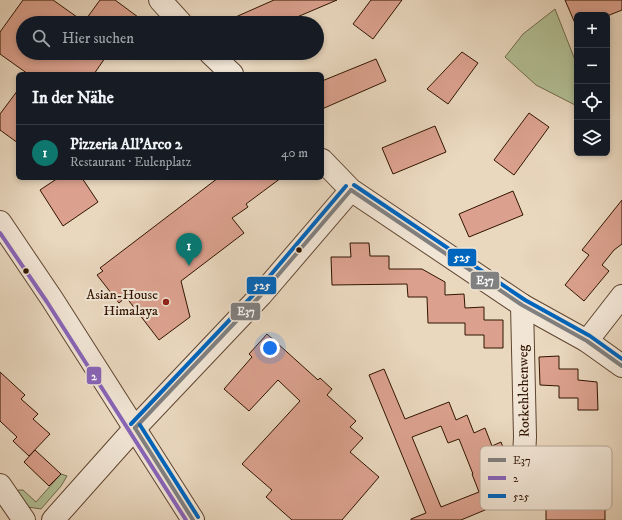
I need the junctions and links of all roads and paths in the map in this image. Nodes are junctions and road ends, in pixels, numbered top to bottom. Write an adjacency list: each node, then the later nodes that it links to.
1 (160, 0): 2 (street)
2 (175, 16)
3 (217, 60): 4 (street)
4 (230, 72)
5 (324, 162): 6 (street)
6 (351, 190): 9 (street); 12 (street)
7 (0, 222): 12 (street)
8 (622, 296): 10 (street)
9 (522, 306): 10 (street); 13 (street, Rotkehlchenweg)
10 (587, 341): 11 (street)
11 (622, 366)
12 (135, 428): 16 (street); 17 (street)
13 (525, 446)
14 (0, 485): 15 (street)
15 (24, 520)
16 (53, 520)
17 (193, 520)

